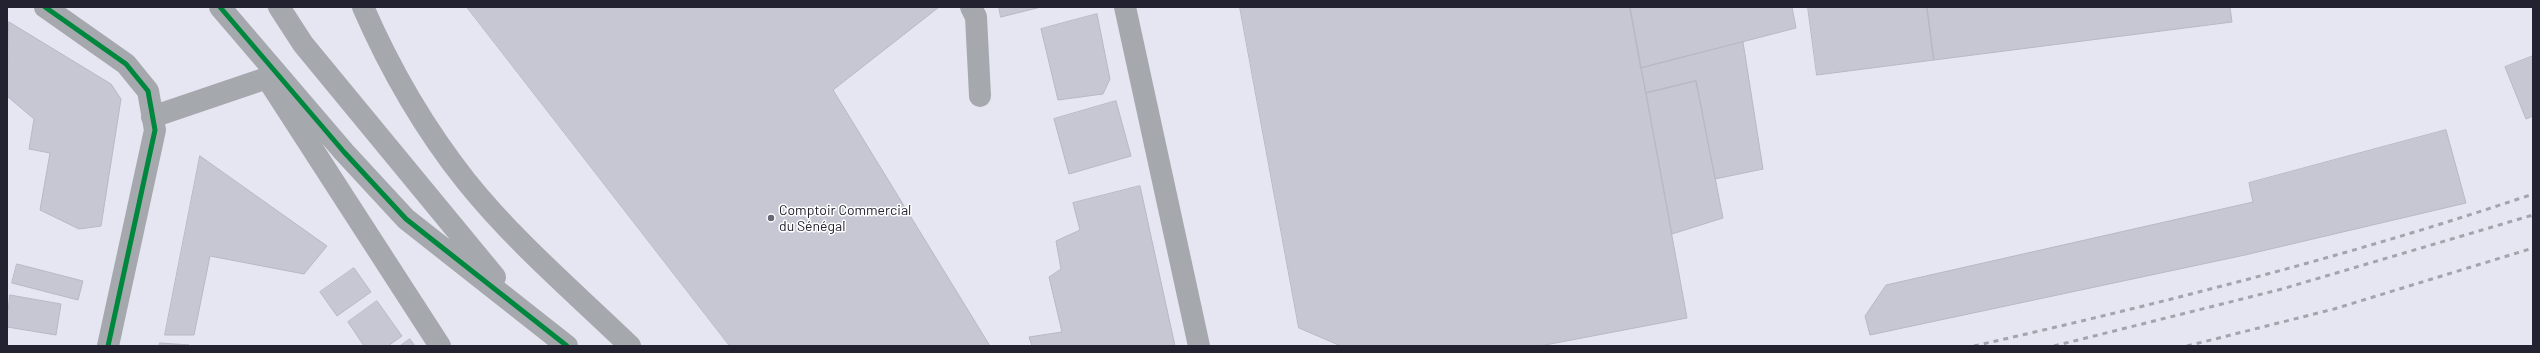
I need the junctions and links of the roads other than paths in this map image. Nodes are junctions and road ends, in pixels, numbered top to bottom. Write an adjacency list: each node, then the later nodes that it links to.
1 (45, 7): 11 (street)
2 (279, 7): 8 (street)
3 (287, 7): 8 (street)
4 (363, 7): 16 (street)
5 (971, 7): 10 (street)
6 (1125, 7): 17 (street)
7 (221, 9): 9 (street); 12 (street)
8 (303, 44): 12 (street)
9 (267, 78): 11 (street); 14 (street)
10 (980, 96)
11 (152, 118): 13 (street)
12 (517, 305): 15 (street)
13 (108, 346)
14 (440, 346)
15 (567, 346)
16 (630, 346)
17 (1199, 346)

